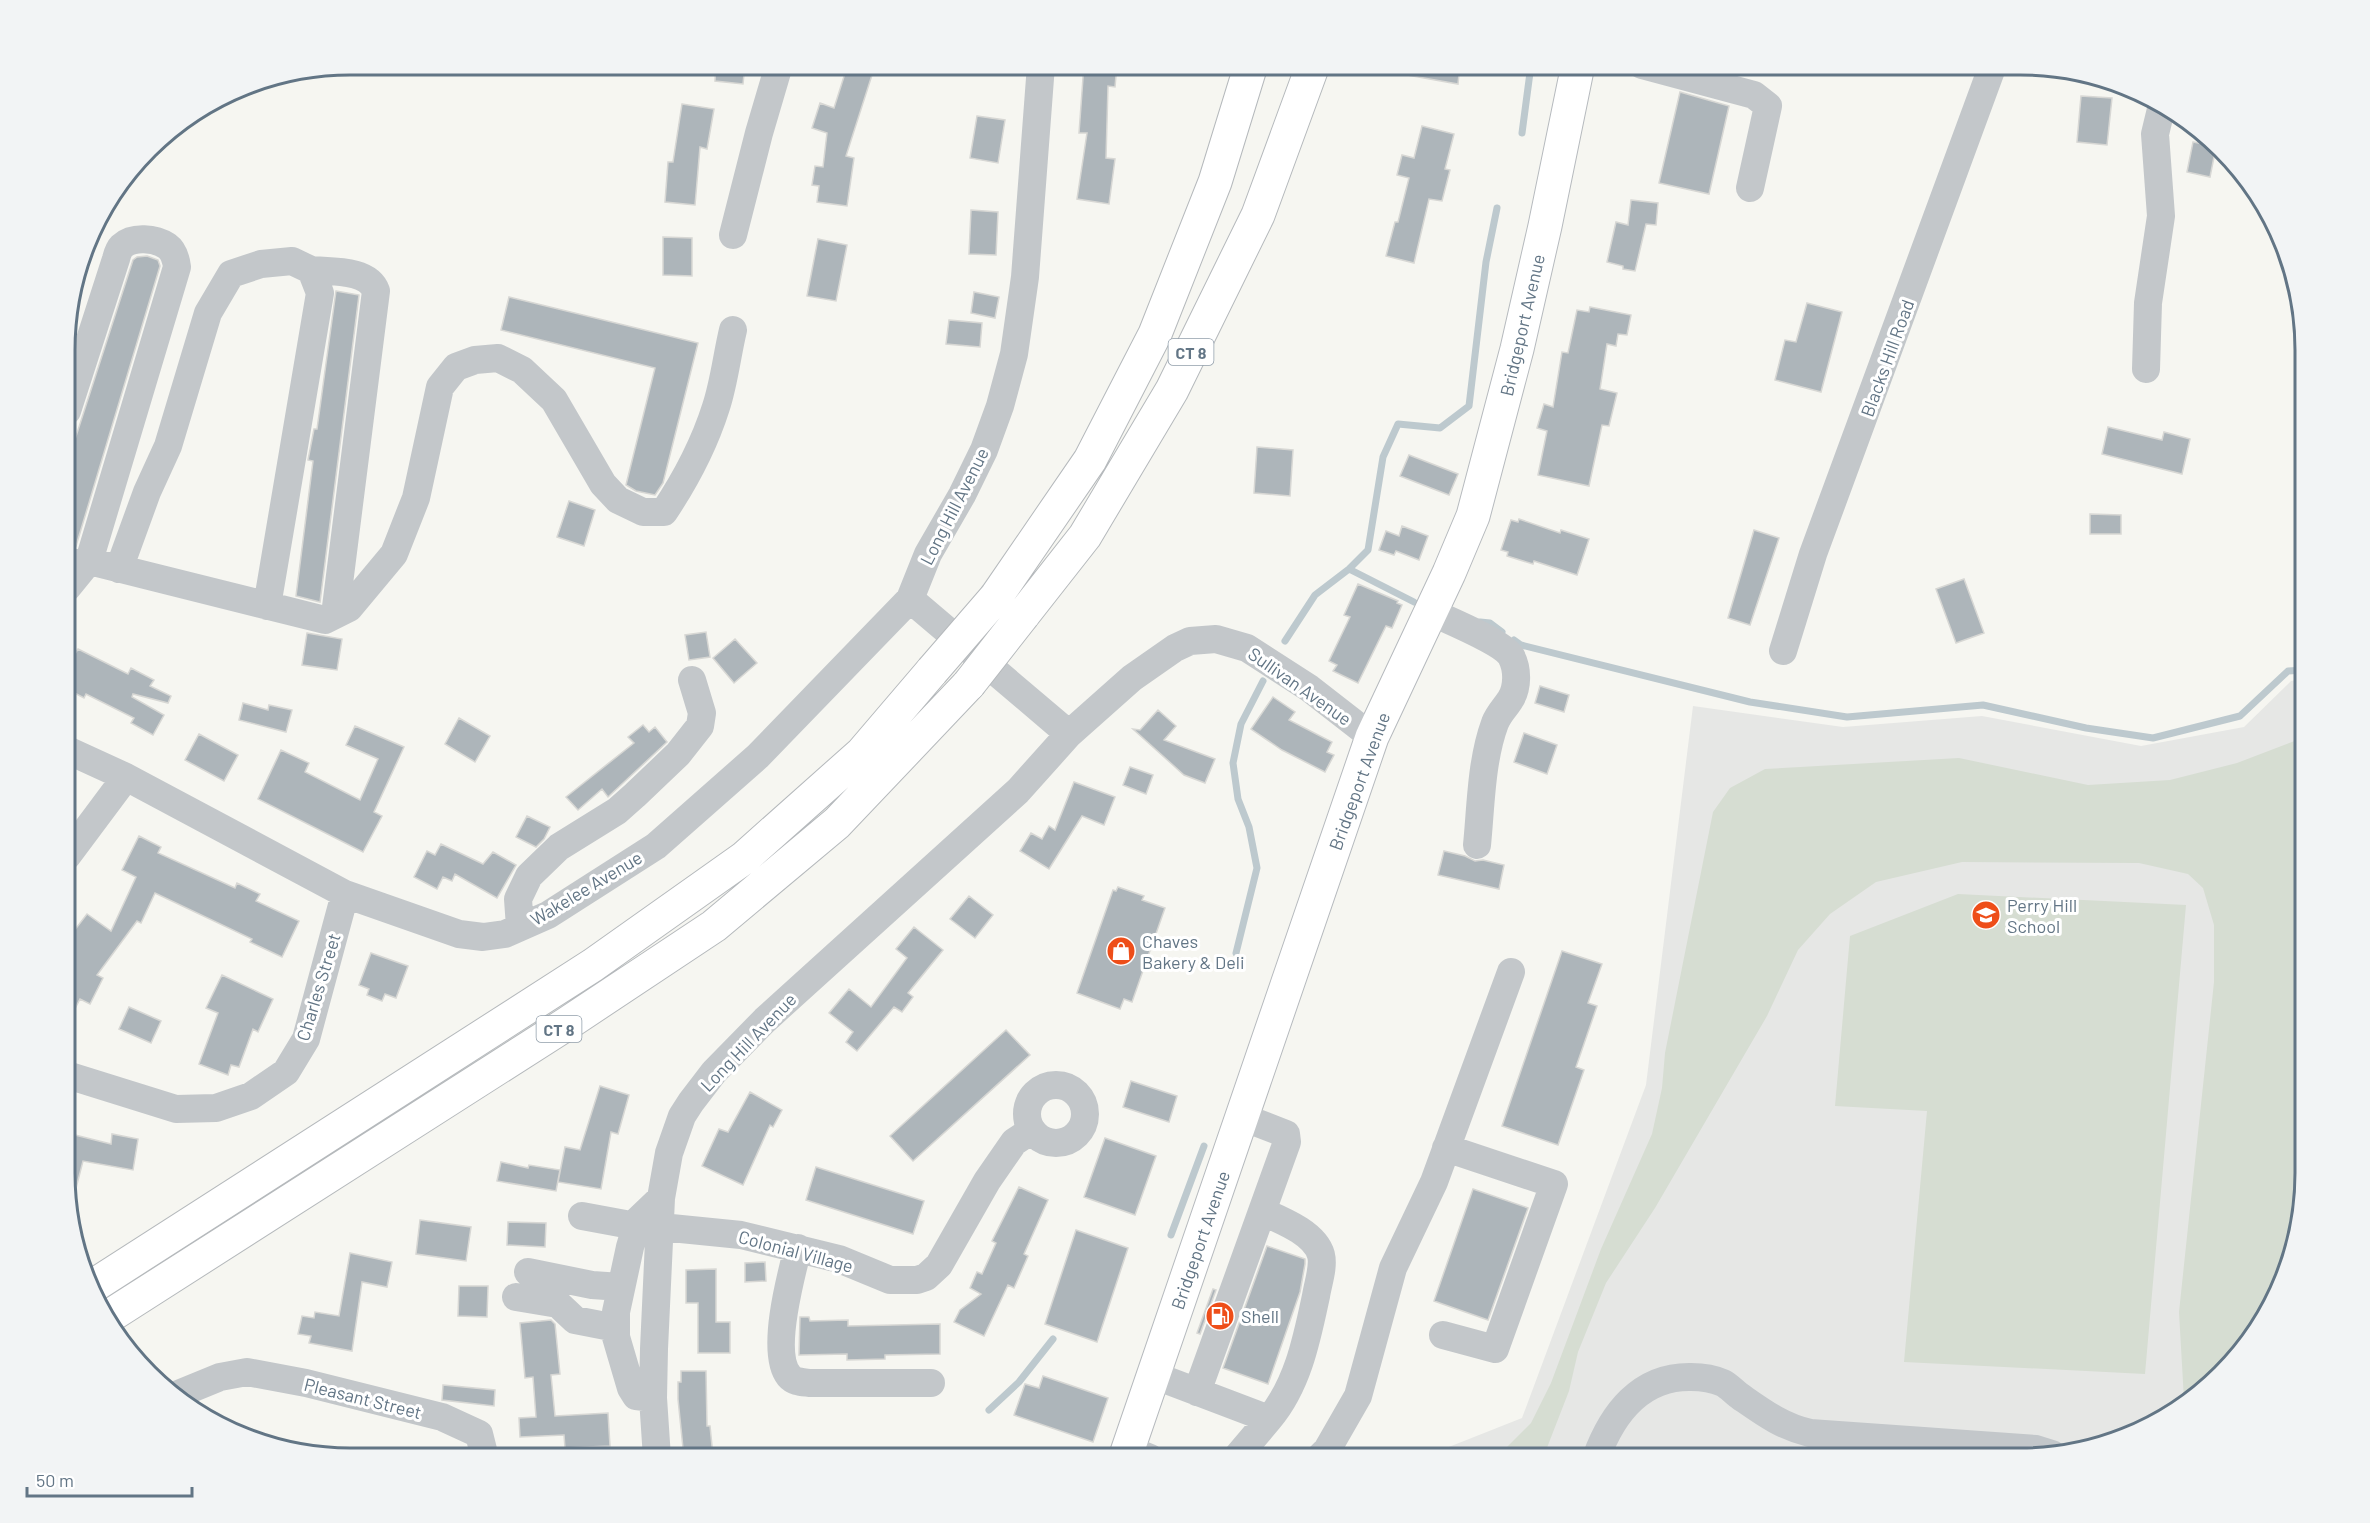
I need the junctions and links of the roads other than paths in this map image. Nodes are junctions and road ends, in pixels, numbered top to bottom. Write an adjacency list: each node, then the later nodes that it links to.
1 (776, 75): 12 (street)
2 (1040, 75): 19 (street, Long Hill Avenue)
3 (1238, 75): 10 (main road)
4 (1248, 75): 10 (main road, CT 8)
5 (1309, 75): 47 (main road, CT 8, bridge)
6 (1576, 75): 21 (main road, Bridgeport Avenue)
7 (1682, 75): 11 (street)
8 (1989, 75): 24 (street, Blacks Hill Road)
9 (2160, 113): 15 (street)
10 (1215, 182): 44 (main road, CT 8, bridge)
11 (1750, 188)
12 (732, 235)
13 (311, 270): 18 (street); 20 (street); 22 (street)
14 (733, 330): 22 (street)
15 (2146, 369)
16 (75, 386): 17 (street)
17 (78, 562): 18 (street)
18 (118, 569): 20 (street)
19 (910, 599): 26 (street); 33 (street, Wakelee Avenue)
20 (267, 606): 22 (street)
21 (1431, 612): 27 (main road, Bridgeport Avenue); 31 (street)
22 (335, 615)
23 (1190, 641): 26 (street, Long Hill Avenue); 27 (street, Sullivan Avenue)
24 (1784, 651)
25 (692, 680): 33 (street)
26 (1069, 734): 41 (street, Long Hill Avenue)
27 (1372, 737): 36 (main road, Bridgeport Avenue)
28 (75, 754): 29 (street, Wakelee Avenue)
29 (126, 777): 30 (street); 32 (street, Wakelee Avenue)
30 (75, 845)
31 (1478, 845)
32 (345, 894): 33 (street, Wakelee Avenue); 35 (street, Charles Street)
33 (520, 927)
34 (1511, 972): 38 (street)
35 (75, 1078)
36 (1242, 1117): 39 (street); 50 (main road, Bridgeport Avenue)
37 (1032, 1130): 42 (street, Colonial Village)
38 (1446, 1148): 49 (street); 60 (street)
39 (1263, 1212): 53 (street); 55 (street)
40 (582, 1216): 41 (street, Colonial Village)
41 (648, 1226): 42 (street, Colonial Village); 45 (street); 54 (street, Long Hill Avenue)
42 (798, 1248): 51 (street)
43 (528, 1272): 45 (street)
44 (98, 1283)
45 (621, 1287): 48 (street)
46 (516, 1298): 48 (street)
47 (114, 1314)
48 (616, 1328): 54 (street)
49 (1443, 1335)
50 (1153, 1375): 53 (street); 58 (main road, Bridgeport Avenue)
51 (931, 1383)
52 (183, 1392): 56 (street, Pleasant Street)
53 (1197, 1392): 55 (street)
54 (654, 1398): 57 (street, Long Hill Avenue)
55 (1269, 1419): 59 (street)
56 (482, 1448)
57 (656, 1448)
58 (1136, 1448)
59 (1244, 1448)
60 (1329, 1448)
61 (1601, 1448): 62 (street)
62 (2022, 1448)

